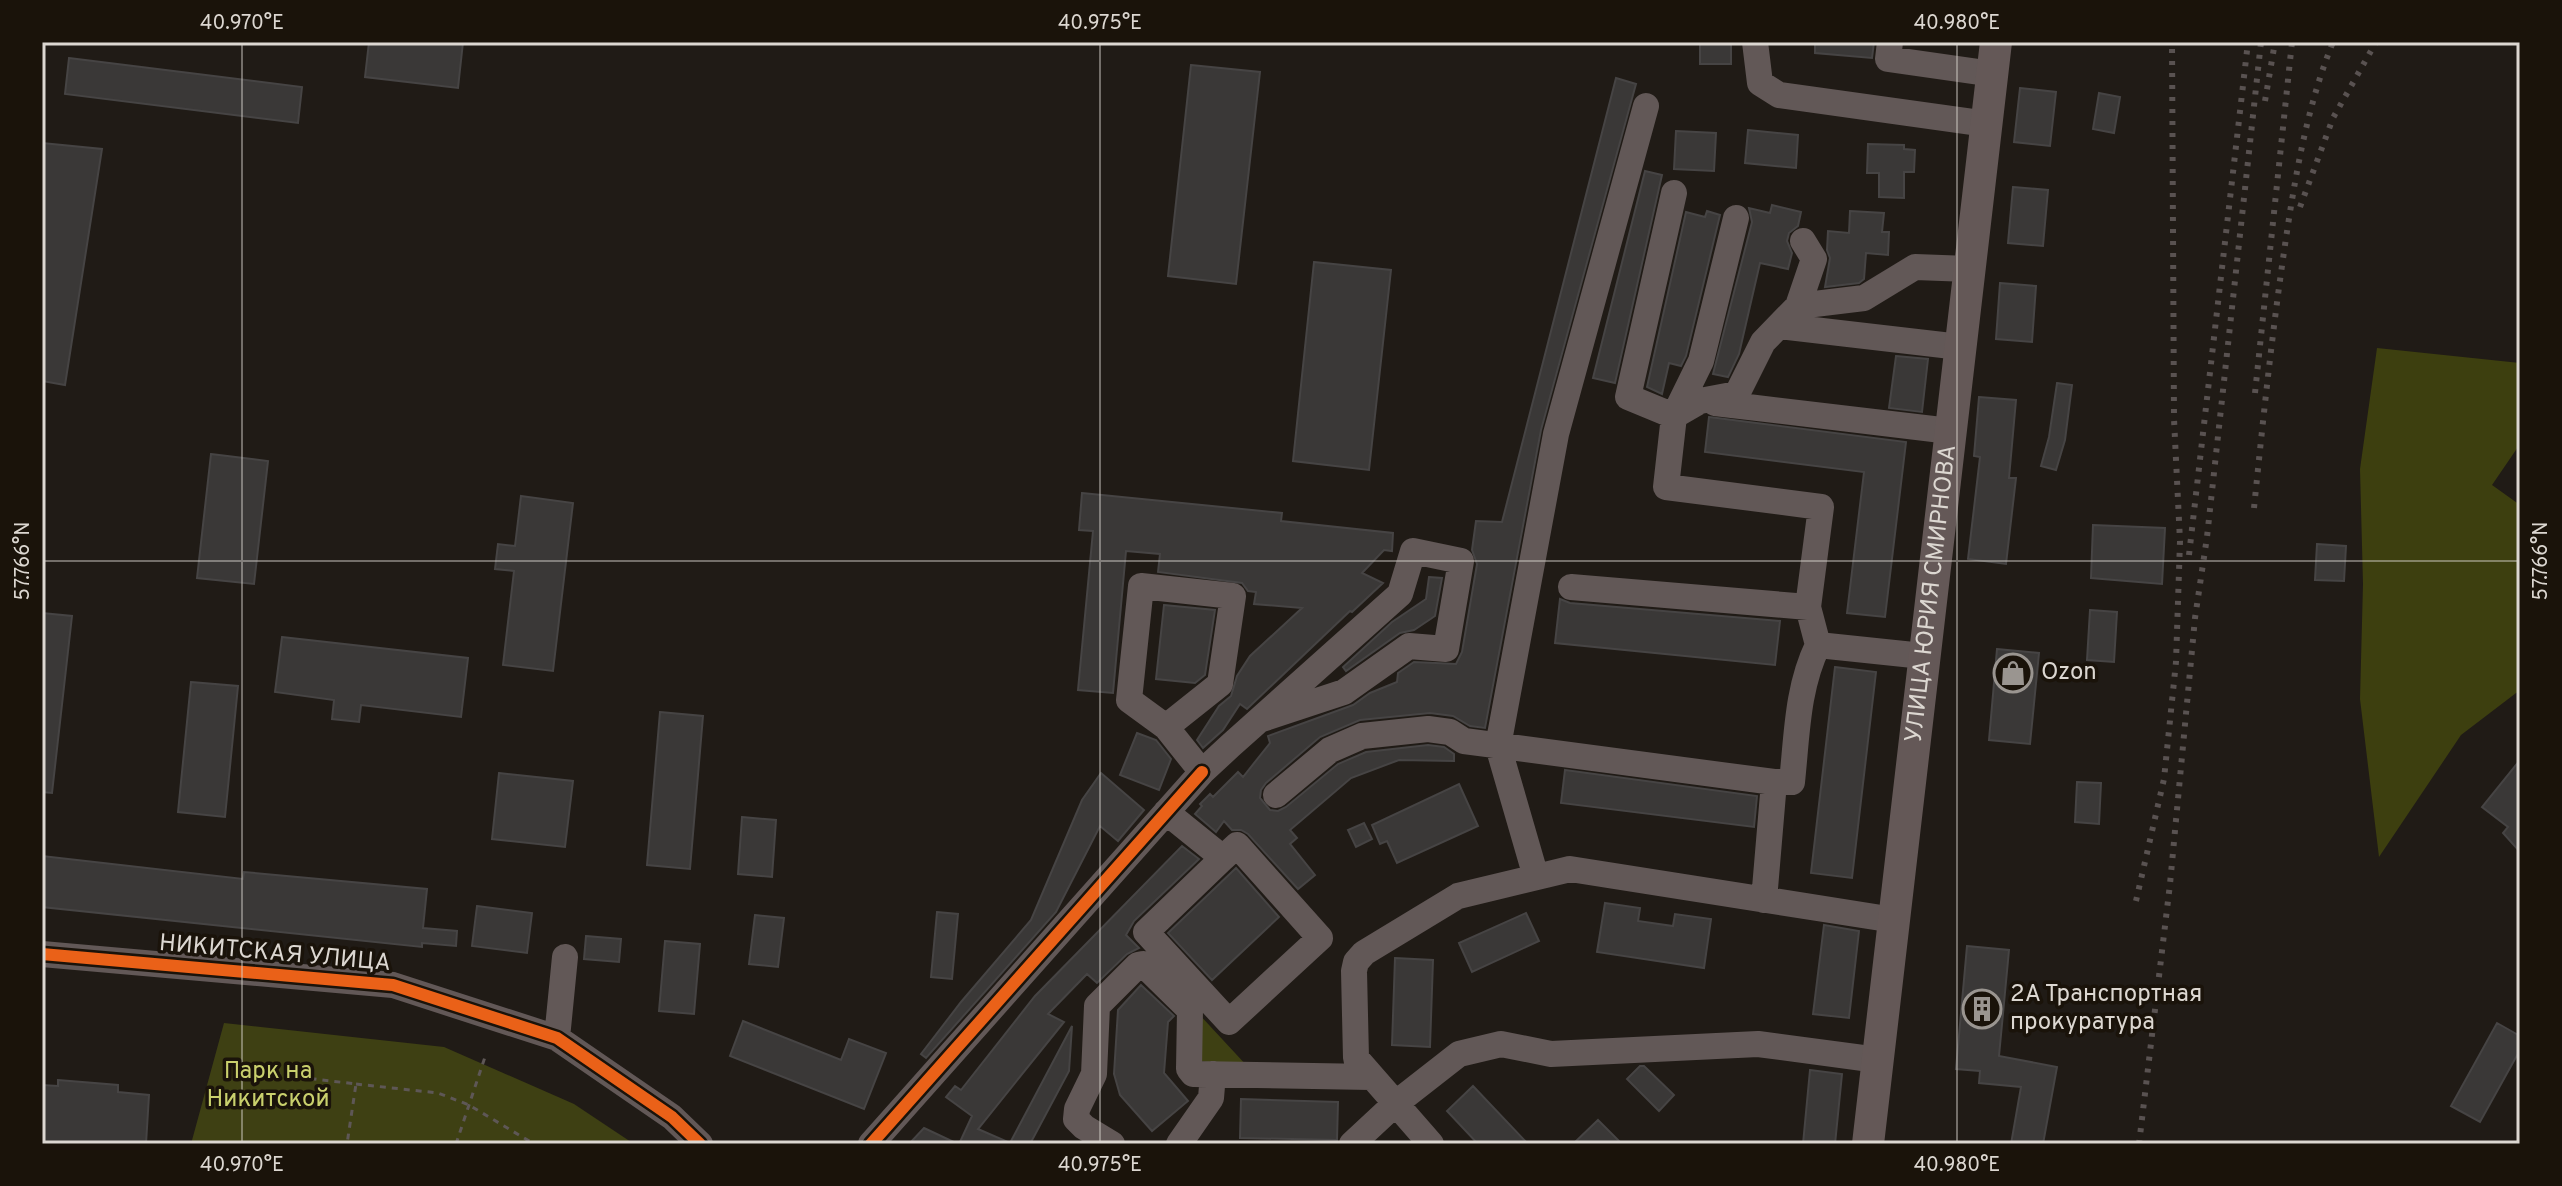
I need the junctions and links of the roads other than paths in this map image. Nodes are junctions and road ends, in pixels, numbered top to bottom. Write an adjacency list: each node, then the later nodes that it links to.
1 (1755, 42): 6 (street)
2 (1890, 42): 4 (street)
3 (1996, 42): 4 (main road, УЛИЦА ЮРИЯ СМИРНОВА)
4 (1993, 74): 6 (main road, УЛИЦА ЮРИЯ СМИРНОВА)
5 (1646, 106): 23 (street)
6 (1987, 124): 10 (main road, УЛИЦА ЮРИЯ СМИРНОВА)
7 (1674, 193): 15 (street)
8 (1736, 218): 15 (street)
9 (1803, 241): 11 (street)
10 (1969, 269): 11 (street); 13 (main road, УЛИЦА ЮРИЯ СМИРНОВА)
11 (1798, 306): 12 (street)
12 (1779, 326): 13 (street); 14 (street)
13 (1960, 347): 16 (main road, УЛИЦА ЮРИЯ СМИРНОВА)
14 (1700, 401): 15 (street); 16 (street)
15 (1674, 416): 18 (street)
16 (1950, 431): 20 (main road, УЛИЦА ЮРИЯ СМИРНОВА)
17 (1571, 587): 18 (street)
18 (1808, 607): 19 (street)
19 (1818, 645): 20 (street); 25 (street)
20 (1923, 656): 31 (main road, УЛИЦА ЮРИЯ СМИРНОВА)
21 (1259, 720): 21 (street); 24 (street)
22 (1166, 727): 22 (street); 24 (street)
23 (1498, 746): 25 (street); 26 (street); 29 (street)
24 (1202, 772): 27 (street)
25 (1774, 782): 30 (street)
26 (1276, 795)
27 (1166, 812): 28 (street); 39 (street)
28 (1223, 858): 28 (street)
29 (1536, 877): 30 (street); 37 (street)
30 (1764, 900): 31 (street)
31 (1894, 920): 35 (main road, УЛИЦА ЮРИЯ СМИРНОВА)
32 (42, 954): 34 (street, НИКИТСКАЯ УЛИЦА)
33 (565, 957): 34 (street)
34 (557, 1038): 40 (street, НИКИТСКАЯ УЛИЦА)
35 (1878, 1060): 38 (street); 45 (main road, УЛИЦА ЮРИЯ СМИРНОВА)
36 (1213, 1074): 37 (street); 41 (street); 42 (street)
37 (1371, 1077): 38 (street)
38 (1395, 1104): 43 (street); 44 (street)
39 (884, 1141)
40 (700, 1144)
41 (1112, 1144)
42 (1179, 1144)
43 (1352, 1144)
44 (1431, 1144)
45 (1868, 1144)

